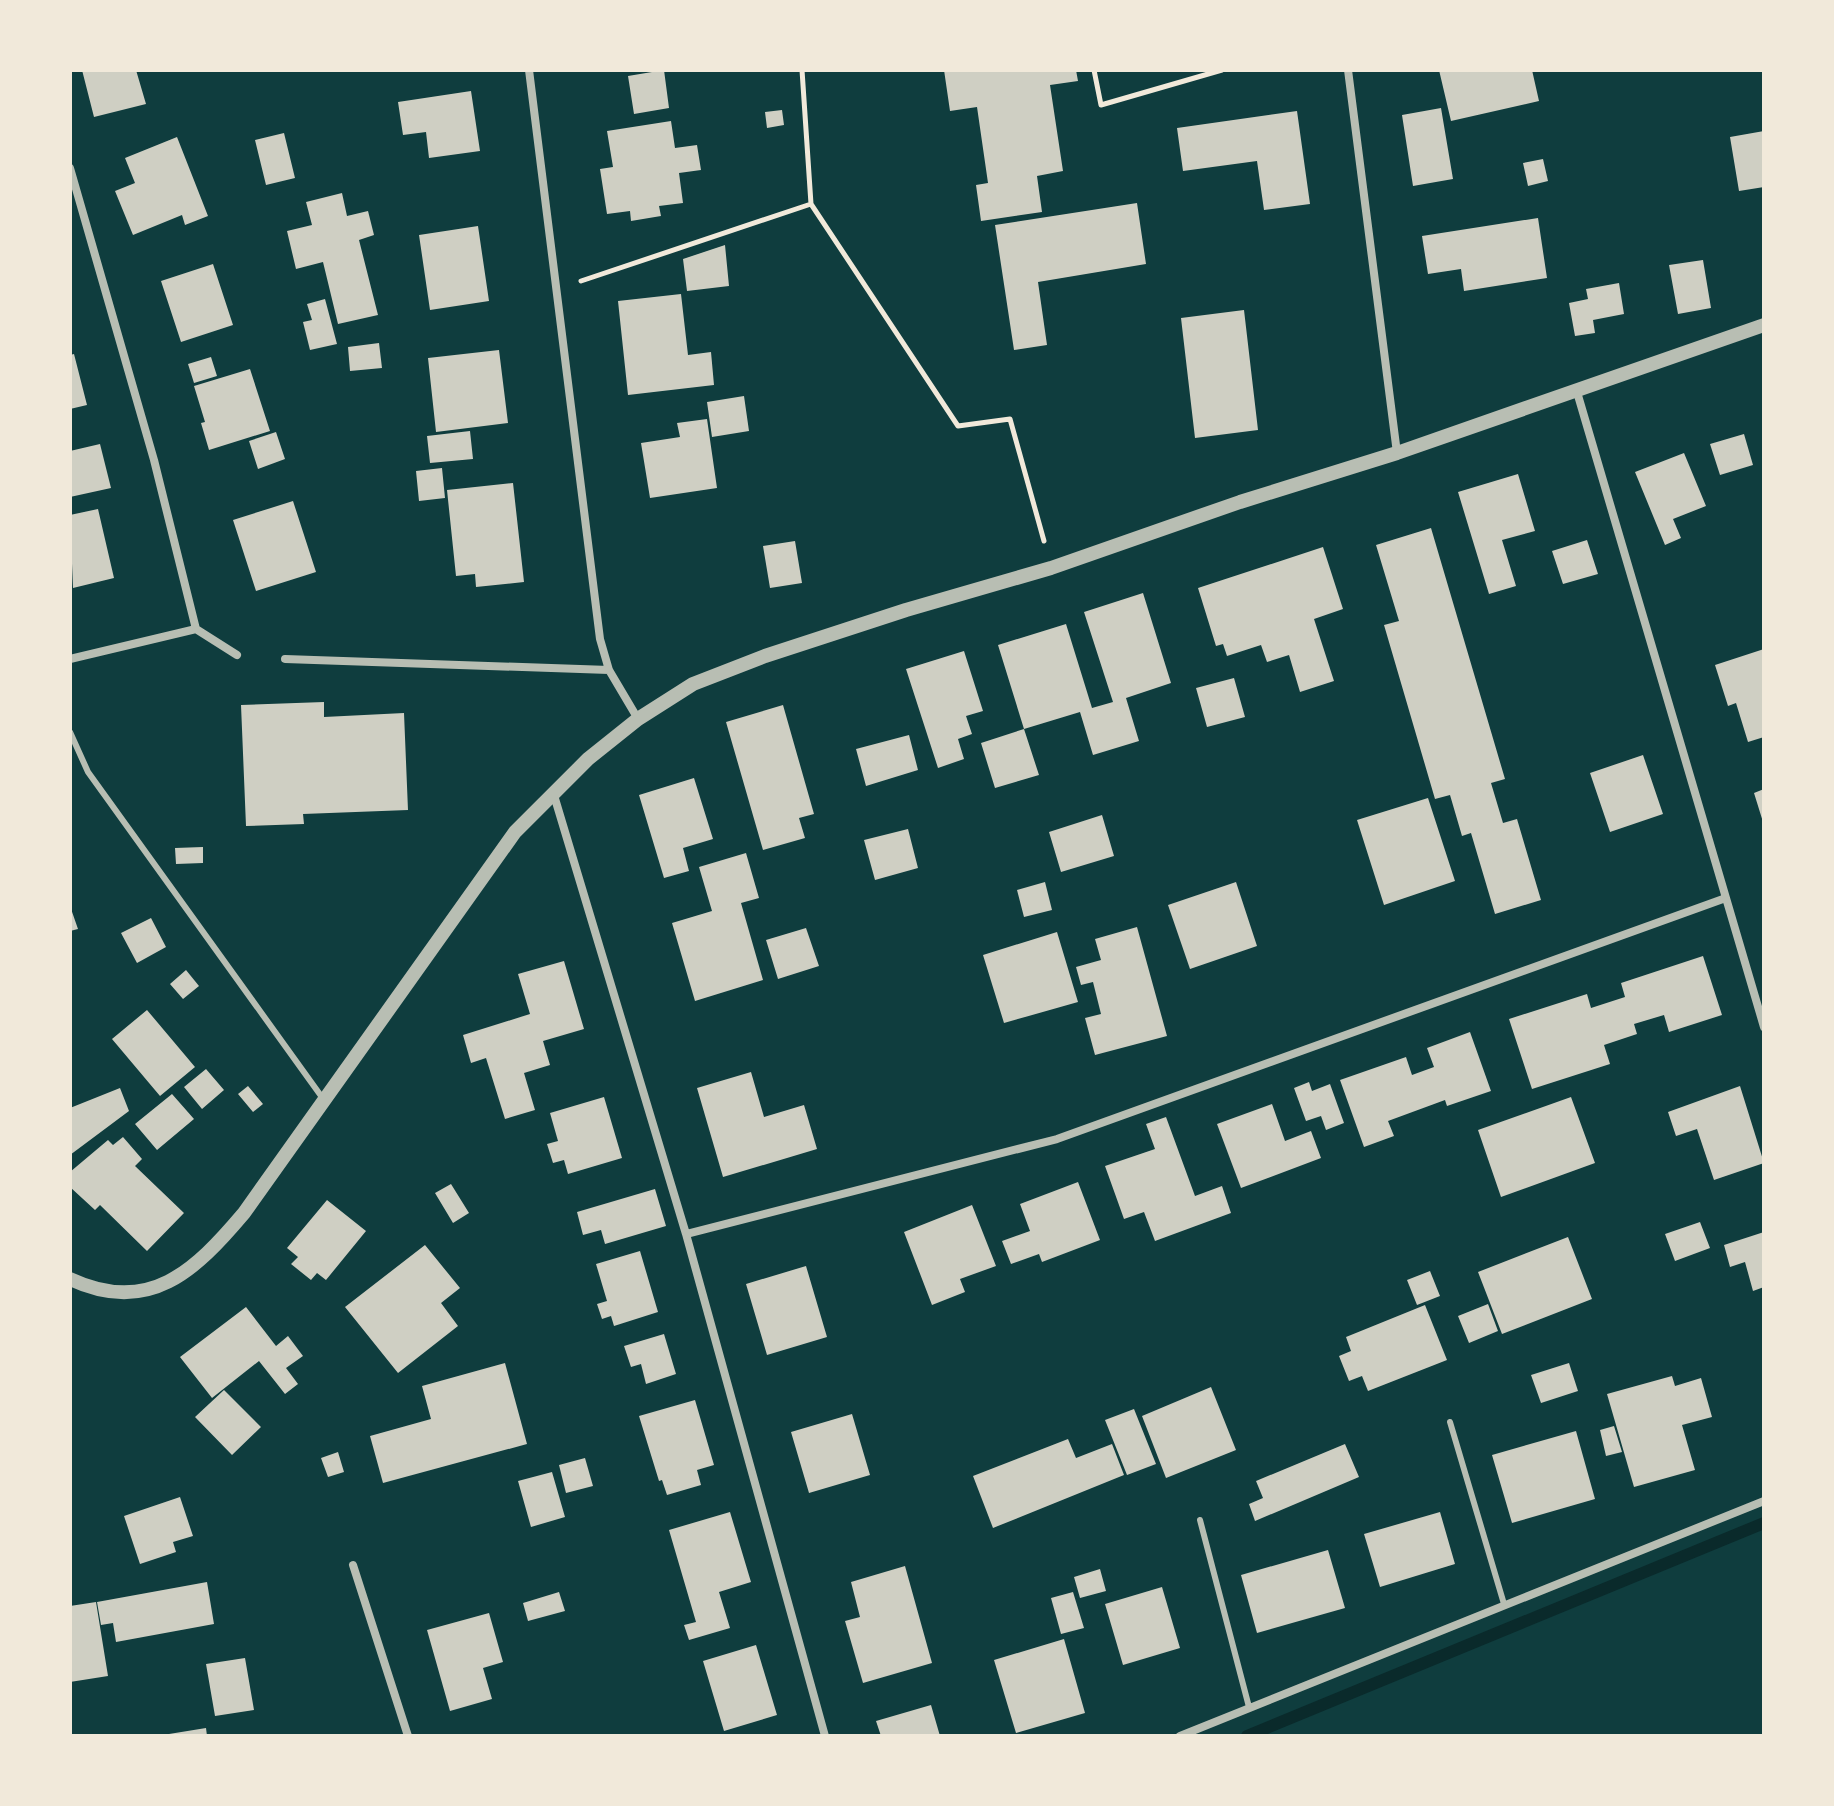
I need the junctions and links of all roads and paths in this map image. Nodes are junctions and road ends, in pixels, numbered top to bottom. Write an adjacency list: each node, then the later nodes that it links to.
1 (529, 70): 8 (street)
2 (802, 70): 7 (path)
3 (1094, 70): 4 (path)
4 (1222, 70)
5 (1348, 70): 11 (street)
6 (70, 168): 13 (street)
7 (811, 204): 8 (path); 12 (path)
8 (556, 289): 17 (street)
9 (1764, 325): 10 (street)
10 (1577, 392): 11 (street); 21 (street)
11 (1397, 453): 12 (street)
12 (1051, 568): 18 (street)
13 (196, 629): 14 (street); 15 (street)
14 (237, 655)
15 (70, 659)
16 (285, 659): 17 (street)
17 (609, 670): 18 (street)
18 (638, 719): 20 (street)
19 (70, 732): 23 (lane)
20 (552, 791): 23 (street); 24 (street)
21 (1723, 899): 22 (street); 24 (street)
22 (1764, 1027)
23 (324, 1100): 25 (street)
24 (686, 1234): 33 (street)
25 (70, 1279)
26 (1450, 1422): 30 (lane)
27 (1764, 1501): 30 (street)
28 (1200, 1520): 31 (lane)
29 (353, 1565): 32 (street)
30 (1504, 1604): 31 (street)
31 (1249, 1707): 34 (street)
32 (408, 1736)
33 (825, 1736)
34 (1180, 1736)

